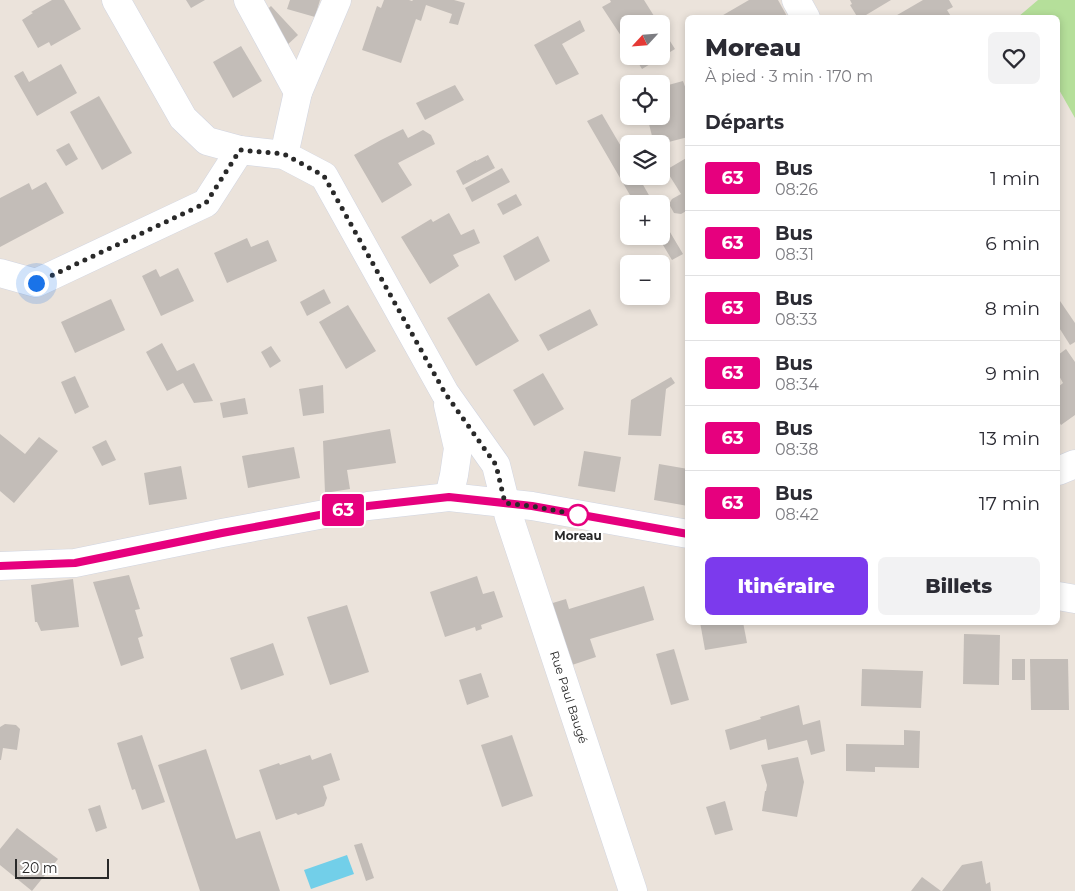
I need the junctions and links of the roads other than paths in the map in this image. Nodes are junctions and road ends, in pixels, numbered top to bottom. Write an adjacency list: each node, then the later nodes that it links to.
1 (116, 0): 7 (street)
2 (248, 0): 6 (street)
3 (337, 0): 6 (street)
4 (796, 0): 5 (street)
5 (804, 15)
6 (298, 92): 8 (street)
7 (240, 150): 8 (street); 9 (street)
8 (284, 154): 10 (street)
9 (0, 273)
10 (445, 393): 13 (street); 14 (street, Rue Paul Baugé)
11 (1075, 464): 12 (street)
12 (1060, 470)
13 (449, 497): 14 (street); 16 (street)
14 (505, 503): 15 (street); 19 (street, Rue Paul Baugé)
15 (685, 533)
16 (0, 566)
17 (1060, 596): 18 (street)
18 (1075, 599)
19 (633, 891)

